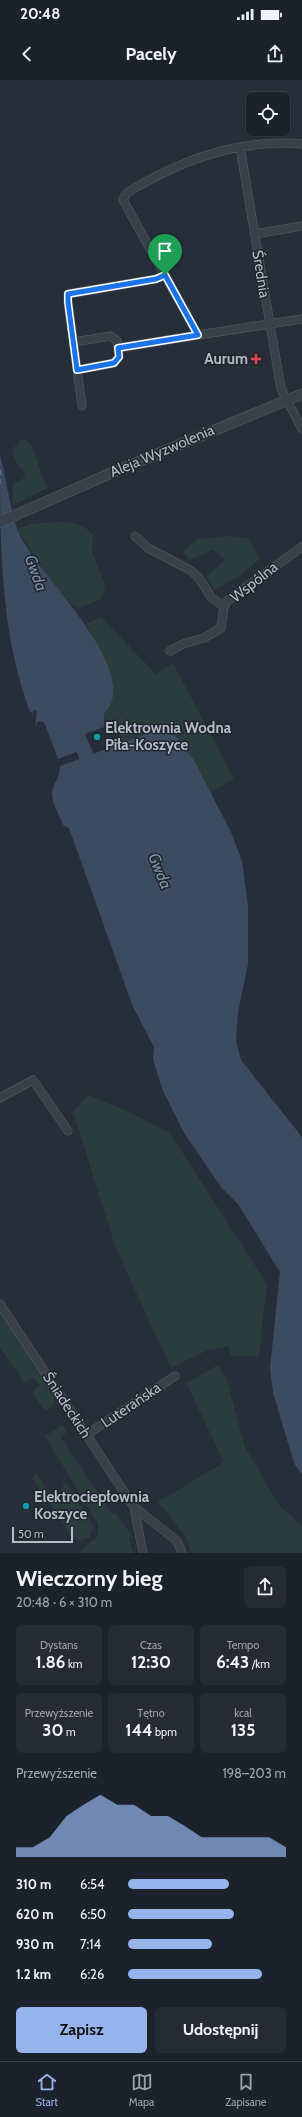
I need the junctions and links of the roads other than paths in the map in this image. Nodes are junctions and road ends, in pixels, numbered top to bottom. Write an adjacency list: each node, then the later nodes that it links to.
1 (302, 144): 2 (street)
2 (240, 147): 4 (street, Średnia); 5 (street)
3 (302, 226): 4 (street)
4 (255, 234): 7 (street, Średnia)
5 (165, 275): 8 (street); 9 (street)
6 (302, 320): 7 (street)
7 (270, 324): 8 (street); 13 (street, Średnia)
8 (198, 335): 10 (street)
9 (74, 342): 10 (street); 11 (street)
10 (118, 348): 11 (street)
11 (77, 370): 14 (street)
12 (302, 394): 13 (street, Aleja Wyzwolenia)
13 (286, 401): 15 (street, Średnia); 16 (street, Aleja Wyzwolenia)
14 (82, 406)
15 (302, 428)
16 (0, 522)
17 (135, 536): 19 (street, Wspólna)
18 (302, 547): 19 (street, Wspólna)
19 (224, 607): 20 (street)
20 (170, 651)
21 (0, 1098): 22 (street)
22 (68, 1131)
23 (0, 1304): 25 (street, Śniadeckich)
24 (175, 1376): 25 (street, Luterańska)
25 (86, 1435): 26 (street, Śniadeckich)
26 (134, 1507): 27 (street); 28 (street)
27 (143, 1553)
28 (182, 1553)

